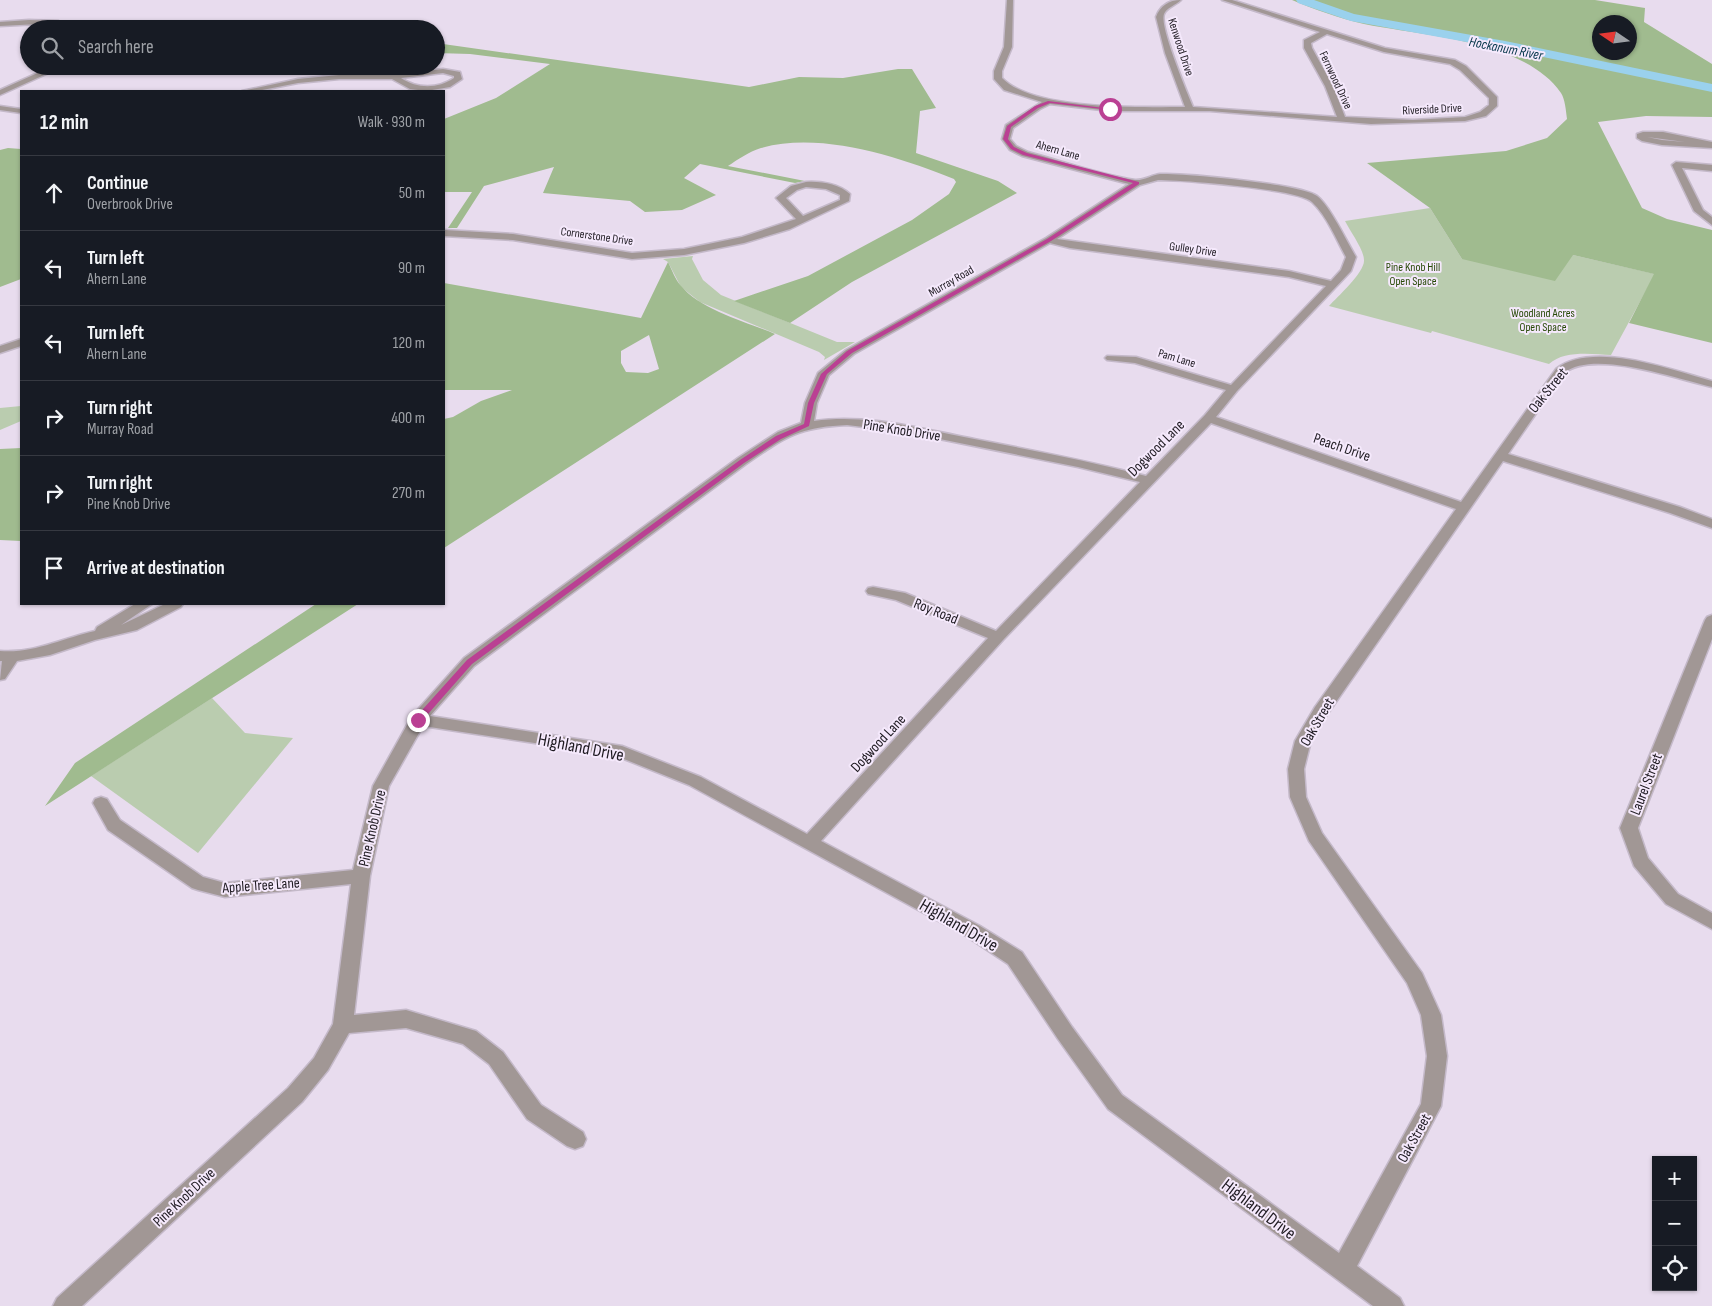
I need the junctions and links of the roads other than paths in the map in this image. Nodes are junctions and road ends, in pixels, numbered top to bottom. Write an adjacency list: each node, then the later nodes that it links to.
1 (1010, 0): 13 (street, Riverside Drive)
2 (1178, 0): 15 (street, Kenwood Drive)
3 (1225, 0): 6 (street, Riverside Drive)
4 (20, 23): 5 (street)
5 (0, 24)
6 (1326, 32): 17 (street, Fernwood Drive); 17 (street, Riverside Drive)
7 (445, 71): 10 (street)
8 (40, 75): 12 (street)
9 (410, 75): 10 (street)
10 (393, 77): 11 (street)
11 (251, 90)
12 (0, 93)
13 (1049, 102): 15 (street, Riverside Drive); 20 (street, Ahern Lane)
14 (0, 108): 16 (street)
15 (1190, 109): 17 (street, Riverside Drive)
16 (20, 112)
17 (1342, 120)
18 (1710, 145): 18 (street)
19 (1712, 168): 22 (street)
20 (1137, 183): 24 (street, Murray Road); 25 (street, Dogwood Lane)
21 (802, 220): 21 (street, Cornerstone Drive); 23 (street, Cornerstone Drive)
22 (1711, 221)
23 (445, 233)
24 (1049, 240): 25 (street, Gulley Drive); 32 (street, Murray Road)
25 (1332, 284): 30 (street, Dogwood Lane)
26 (20, 342): 27 (street)
27 (0, 350)
28 (1111, 358): 30 (street, Pam Lane)
29 (1712, 384): 33 (street, Oak Street)
30 (1233, 389): 31 (street, Dogwood Lane)
31 (1209, 418): 34 (street, Dogwood Lane); 35 (street, Peach Drive)
32 (807, 425): 34 (street, Pine Knob Drive); 45 (street, Pine Knob Drive)
33 (1501, 456): 35 (street, Oak Street); 36 (street)
34 (1147, 480): 42 (street, Dogwood Lane)
35 (1464, 506): 52 (street, Oak Street)
36 (1712, 524)
37 (873, 591): 42 (street, Roy Road)
38 (143, 605): 41 (street)
39 (174, 605): 41 (street)
40 (1712, 620): 49 (street, Laurel Street)
41 (92, 636): 43 (street)
42 (998, 637): 47 (street, Dogwood Lane)
43 (6, 656): 44 (street)
44 (0, 675)
45 (418, 720): 47 (street, Highland Drive); 48 (street, Pine Knob Drive)
46 (101, 803): 48 (street, Apple Tree Lane)
47 (810, 842): 52 (street, Highland Drive)
48 (362, 876): 50 (street, Pine Knob Drive)
49 (1712, 922)
50 (343, 1024): 51 (street); 53 (street, Pine Knob Drive)
51 (575, 1139)
52 (1342, 1270): 54 (street, Highland Drive)
53 (65, 1306)
54 (1392, 1306)

